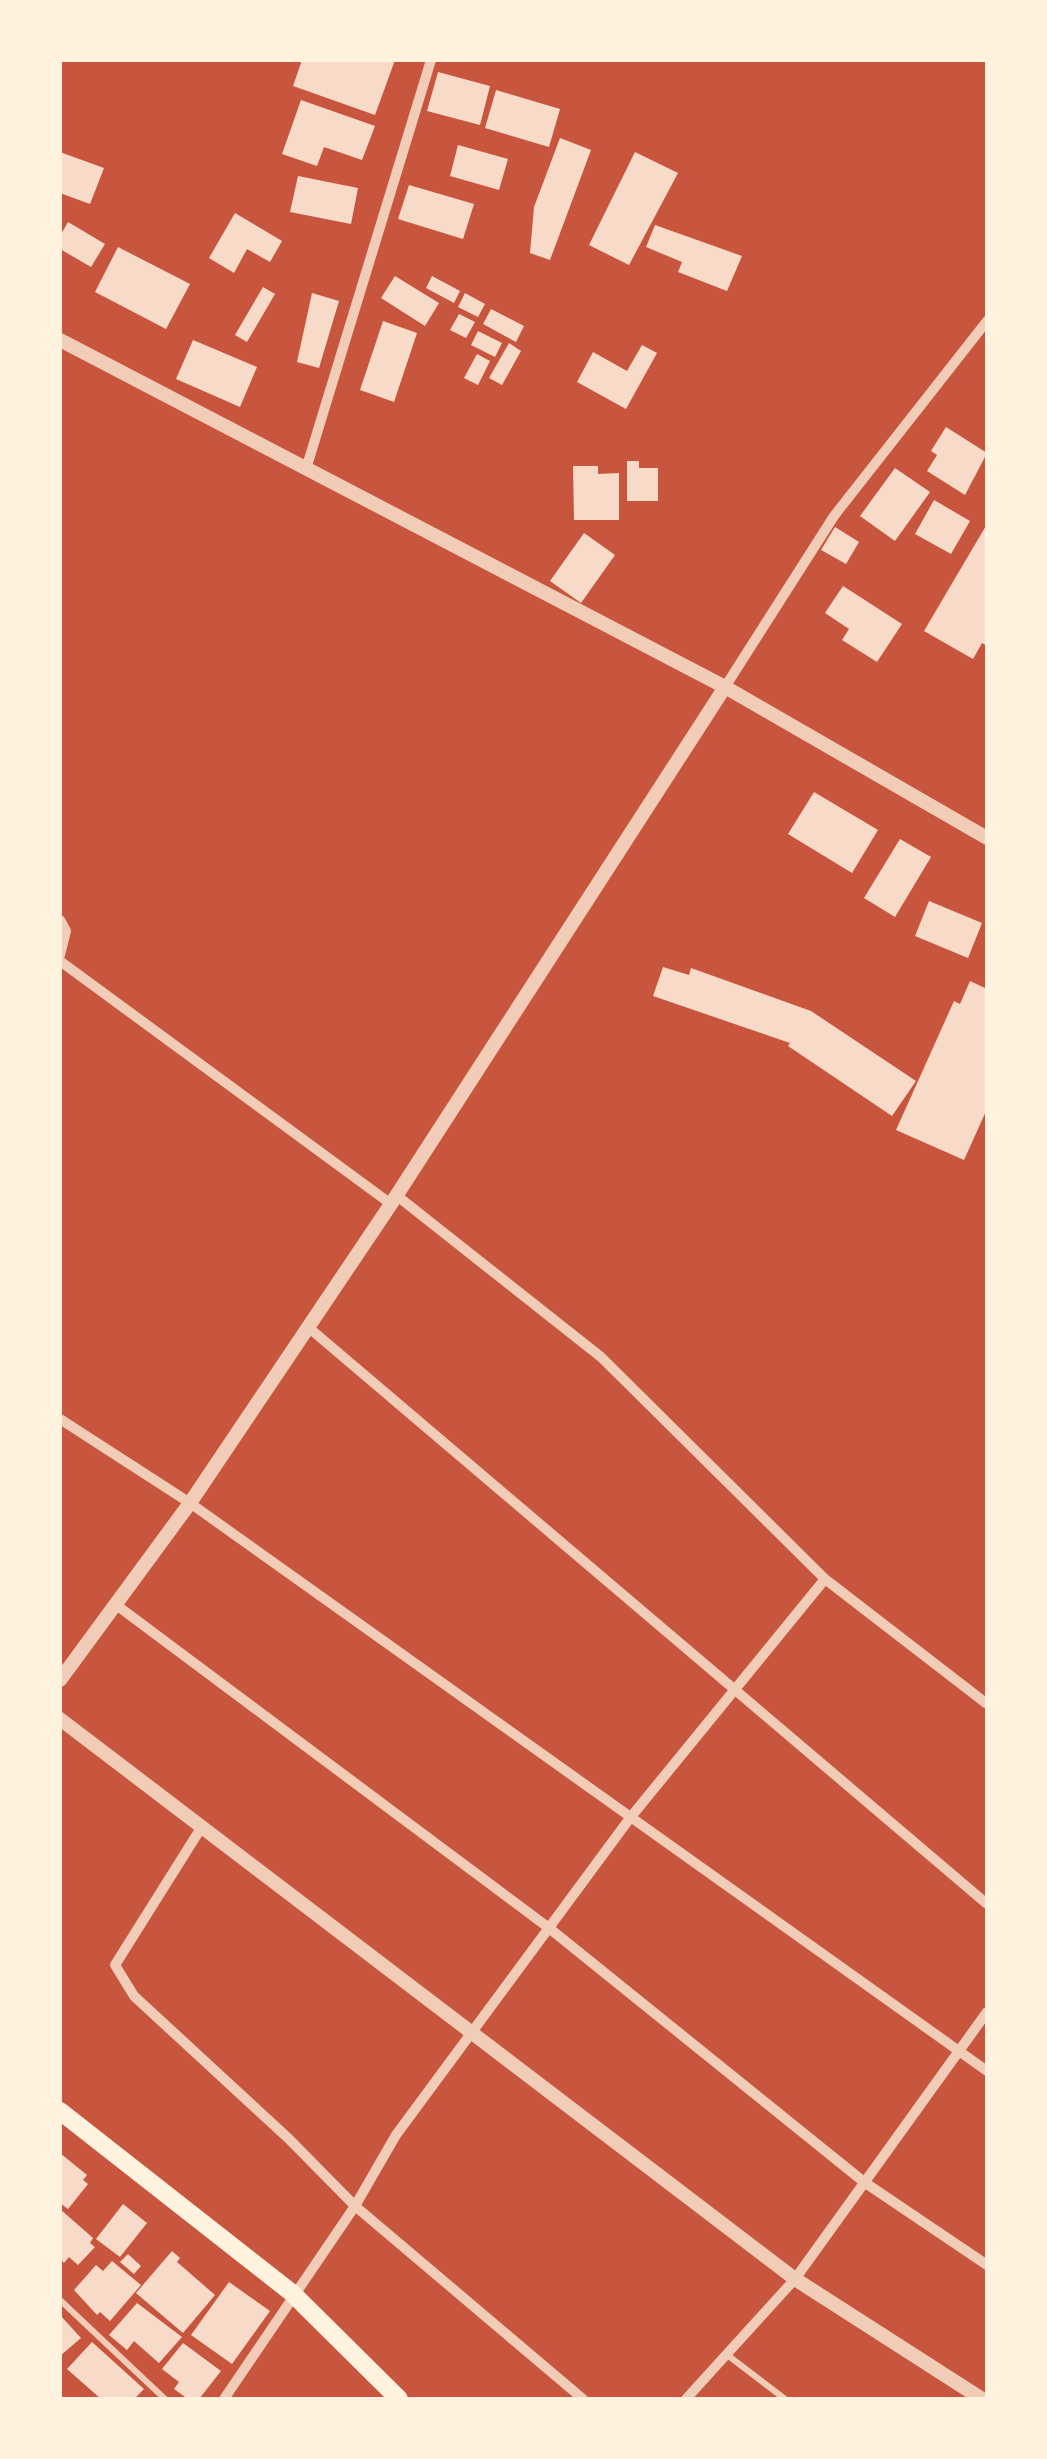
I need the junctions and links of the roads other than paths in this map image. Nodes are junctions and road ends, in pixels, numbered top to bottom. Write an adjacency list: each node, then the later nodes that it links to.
1 (431, 60): 4 (street)
2 (984, 329): 5 (street)
3 (60, 340): 4 (street)
4 (306, 469): 5 (street)
5 (724, 687): 6 (street); 9 (street)
6 (987, 838)
7 (60, 920): 8 (street)
8 (60, 958): 9 (street)
9 (393, 1199): 10 (street); 13 (street)
10 (308, 1327): 12 (street); 16 (street)
11 (60, 1420): 12 (street)
12 (190, 1502): 14 (street); 19 (street)
13 (825, 1579): 16 (street); 17 (street)
14 (116, 1604): 15 (street); 22 (street)
15 (60, 1680)
16 (734, 1691): 19 (street); 21 (street)
17 (987, 1704)
18 (60, 1719): 20 (street)
19 (630, 1818): 22 (street); 25 (street)
20 (201, 1828): 24 (street); 29 (street)
21 (987, 1904)
22 (549, 1928): 24 (street); 28 (street)
23 (987, 2012): 25 (street)
24 (472, 2032): 29 (street); 31 (street)
25 (962, 2050): 26 (street); 28 (street)
26 (987, 2070)
27 (60, 2111): 32 (main road)
28 (864, 2182): 30 (street); 31 (street)
29 (354, 2206): 32 (street); 38 (street)
30 (987, 2265)
31 (795, 2279): 34 (street); 41 (street)
32 (292, 2294): 36 (street); 37 (main road)
33 (60, 2300): 35 (lane)
34 (726, 2353): 39 (street); 40 (lane)
35 (165, 2399)
36 (224, 2399)
37 (398, 2399)
38 (583, 2399)
39 (686, 2399)
40 (785, 2399)
41 (982, 2399)

